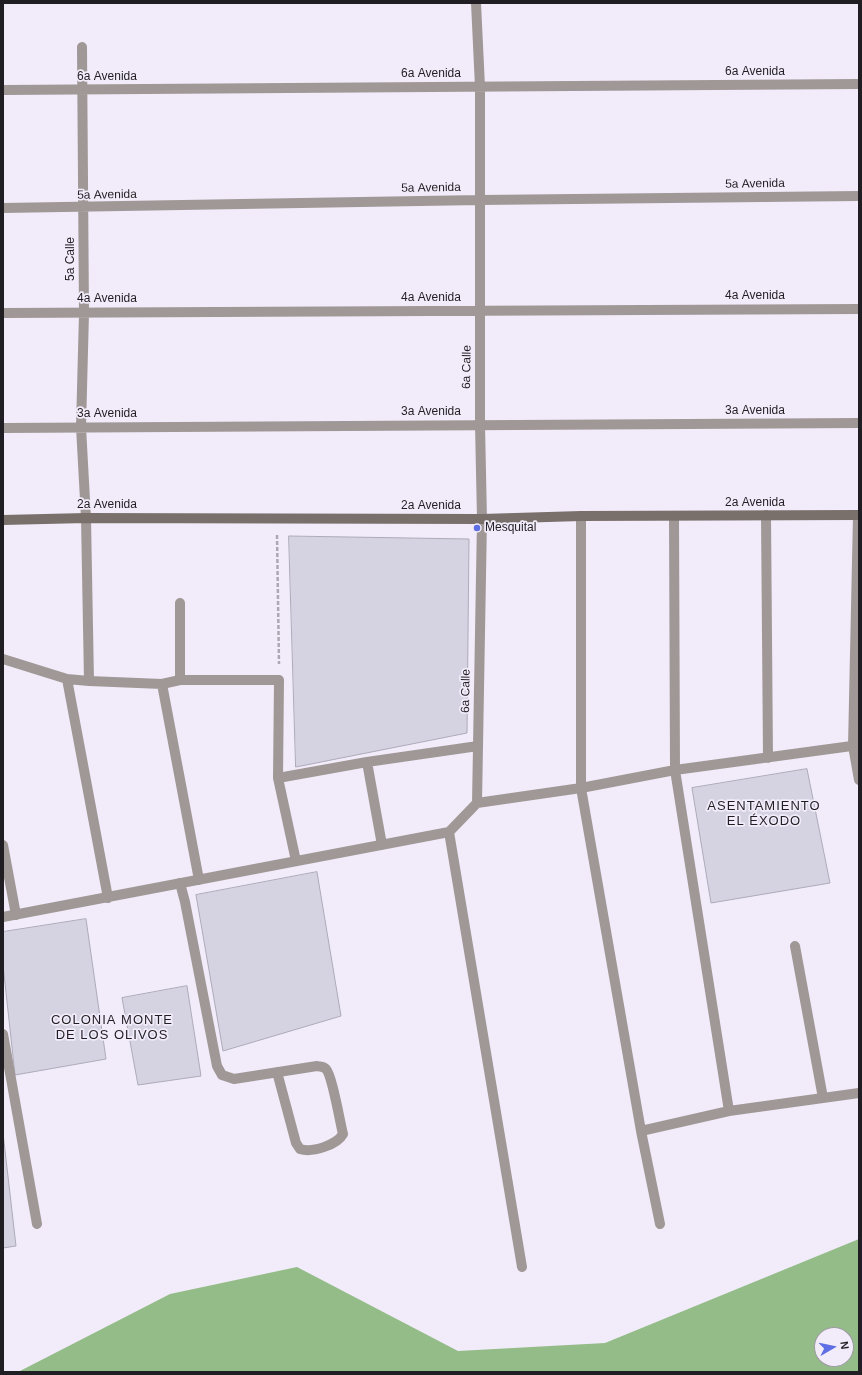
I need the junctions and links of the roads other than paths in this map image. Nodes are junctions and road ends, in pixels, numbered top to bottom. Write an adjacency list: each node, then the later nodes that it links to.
1 (476, 3): 4 (street, 6a Calle)
2 (82, 47): 6 (street, 5a Calle)
3 (859, 84): 4 (street, 6a Avenida)
4 (480, 87): 6 (street, 6a Avenida); 8 (street, 6a Calle)
5 (3, 90): 6 (street, 6a Avenida)
6 (83, 90): 10 (street, 5a Calle)
7 (859, 196): 8 (street, 5a Avenida)
8 (480, 200): 10 (street, 5a Avenida); 12 (street, 6a Calle)
9 (3, 208): 10 (street, 5a Avenida)
10 (84, 208): 14 (street, 5a Calle)
11 (859, 309): 12 (street, 4a Avenida)
12 (481, 310): 14 (street, 4a Avenida); 16 (street, 6a Calle)
13 (3, 313): 14 (street, 4a Avenida)
14 (84, 313): 17 (street, 5a Calle)
15 (859, 423): 16 (street, 3a Avenida)
16 (480, 425): 17 (street, 3a Avenida); 24 (street, 6a Calle)
17 (81, 427): 18 (street, 3a Avenida); 23 (street, 5a Calle)
18 (3, 428)
19 (766, 515): 20 (main road, 2a Avenida); 22 (main road, 2a Avenida); 34 (street)
20 (859, 515): 32 (street)
21 (581, 516): 22 (main road, 2a Avenida); 24 (main road, 2a Avenida); 39 (street)
22 (674, 516): 36 (street)
23 (86, 518): 24 (main road, 2a Avenida); 25 (main road, 2a Avenida); 30 (street, 5a Calle)
24 (482, 519): 33 (street, 6a Calle)
25 (3, 520)
26 (180, 603): 29 (street)
27 (3, 659): 28 (street)
28 (67, 679): 30 (street); 47 (street)
29 (180, 680): 31 (street); 37 (street)
30 (89, 681): 31 (street)
31 (162, 684): 45 (street)
32 (856, 745): 34 (street); 38 (street)
33 (478, 746): 35 (street); 40 (street, 6a Calle)
34 (768, 758): 36 (street)
35 (367, 762): 37 (street); 42 (street)
36 (675, 770): 39 (street); 55 (street)
37 (278, 778): 44 (street)
38 (859, 780)
39 (581, 788): 40 (street); 56 (street)
40 (477, 803): 41 (street)
41 (449, 832): 42 (street); 59 (street)
42 (382, 845): 44 (street)
43 (3, 846): 48 (street)
44 (296, 861): 45 (street)
45 (199, 880): 46 (street)
46 (180, 883): 47 (street); 52 (street)
47 (108, 898): 48 (street)
48 (16, 915): 49 (street)
49 (3, 917)
50 (795, 946): 54 (street)
51 (3, 1034): 57 (street)
52 (277, 1072): 52 (street)
53 (859, 1093): 54 (street)
54 (823, 1098): 55 (street)
55 (729, 1111): 56 (street)
56 (641, 1131): 58 (street)
57 (37, 1224)
58 (660, 1224)
59 (522, 1267)

